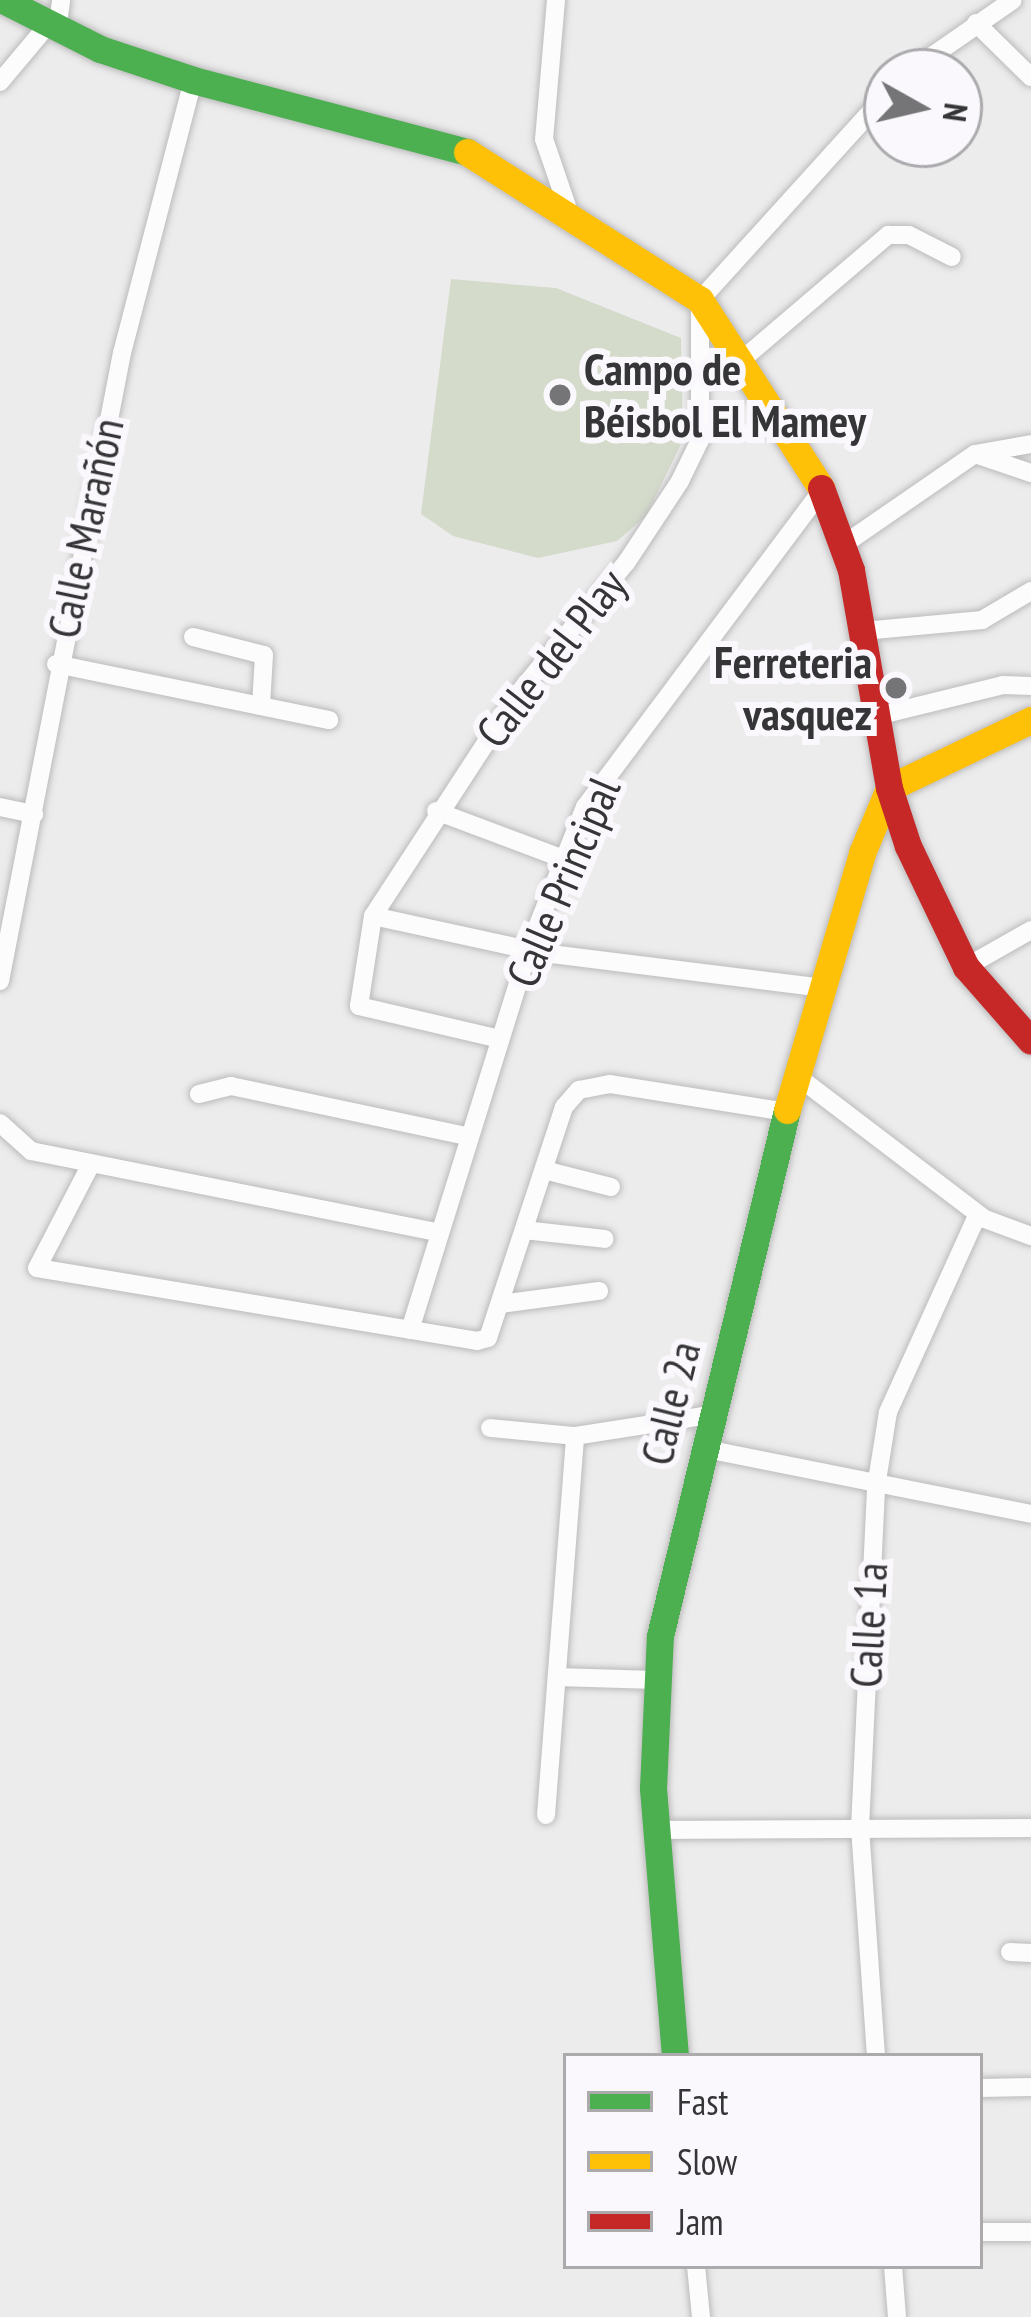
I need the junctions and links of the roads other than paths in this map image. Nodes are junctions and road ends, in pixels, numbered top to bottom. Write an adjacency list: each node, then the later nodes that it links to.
1 (3, 0): 6 (main road)
2 (61, 0): 6 (street)
3 (556, 0): 12 (street)
4 (1013, 0): 5 (street)
5 (976, 23): 7 (street); 8 (street)
6 (52, 28): 9 (main road); 10 (street)
7 (942, 48)
8 (1031, 76)
9 (193, 80): 12 (main road); 24 (street, Calle Marañón)
10 (0, 82)
11 (863, 120): 14 (street)
12 (567, 206): 14 (main road)
13 (952, 257): 15 (street)
14 (700, 300): 15 (main road); 32 (street, Calle del Play)
15 (737, 364): 19 (main road)
16 (1031, 444): 17 (street)
17 (974, 454): 18 (street); 20 (street)
18 (1031, 473)
19 (822, 490): 20 (main road); 34 (street, Calle Principal)
20 (843, 545): 22 (main road)
21 (1031, 591): 22 (street)
22 (863, 631): 27 (main road)
23 (193, 637): 26 (street)
24 (56, 664): 26 (street); 33 (street, Calle Marañón)
25 (1031, 686): 27 (street)
26 (261, 706): 28 (street)
27 (877, 716): 30 (main road)
28 (329, 720)
29 (1031, 720): 30 (main road)
30 (889, 788): 38 (main road); 40 (main road, Calle 2a)
31 (0, 807): 33 (street)
32 (436, 811): 34 (street); 35 (street, Calle del Play)
33 (34, 814): 39 (street, Calle Marañón)
34 (564, 859): 37 (street, Calle Principal)
35 (373, 916): 37 (street); 41 (street, Calle del Play)
36 (1031, 930): 38 (street)
37 (528, 950): 40 (street); 41 (street, Calle Principal)
38 (966, 967): 42 (main road)
39 (0, 981)
40 (823, 988): 43 (main road, Calle 2a)
41 (500, 1039): 47 (street, Calle Principal)
42 (1031, 1041)
43 (796, 1076): 45 (main road, Calle 2a); 51 (street)
44 (199, 1094): 47 (street)
45 (786, 1112): 49 (street); 59 (main road, Calle 2a)
46 (0, 1123): 48 (street)
47 (470, 1137): 53 (street, Calle Principal)
48 (91, 1164): 53 (street); 58 (street)
49 (544, 1170): 50 (street); 52 (street)
50 (611, 1186)
51 (978, 1214): 54 (street); 63 (street, Calle 1a)
52 (524, 1230): 55 (street); 57 (street)
53 (440, 1233): 58 (street, Calle Principal)
54 (1031, 1236)
55 (605, 1239)
56 (599, 1291): 57 (street)
57 (500, 1304): 58 (street)
58 (410, 1330)
59 (709, 1415): 61 (street); 62 (main road, Calle 2a)
60 (490, 1428): 61 (street)
61 (575, 1436): 65 (street)
62 (701, 1448): 63 (street); 66 (main road, Calle 2a)
63 (876, 1487): 64 (street); 68 (street, Calle 1a)
64 (1031, 1514)
65 (557, 1677): 66 (street); 67 (street)
66 (655, 1680): 70 (main road, Calle 2a)
67 (546, 1815)
68 (860, 1828): 69 (street); 70 (street); 74 (street, Calle 1a)
69 (1031, 1828)
70 (656, 1830): 73 (main road, Calle 2a)
71 (1010, 1952): 72 (street)
72 (1031, 1953)
73 (675, 2053)
74 (876, 2053)
75 (1031, 2087): 76 (street)
76 (983, 2088)
77 (983, 2232): 78 (street)
78 (1031, 2232)
79 (696, 2269): 81 (street)
80 (893, 2269): 82 (street)
81 (701, 2317)
82 (897, 2317)

